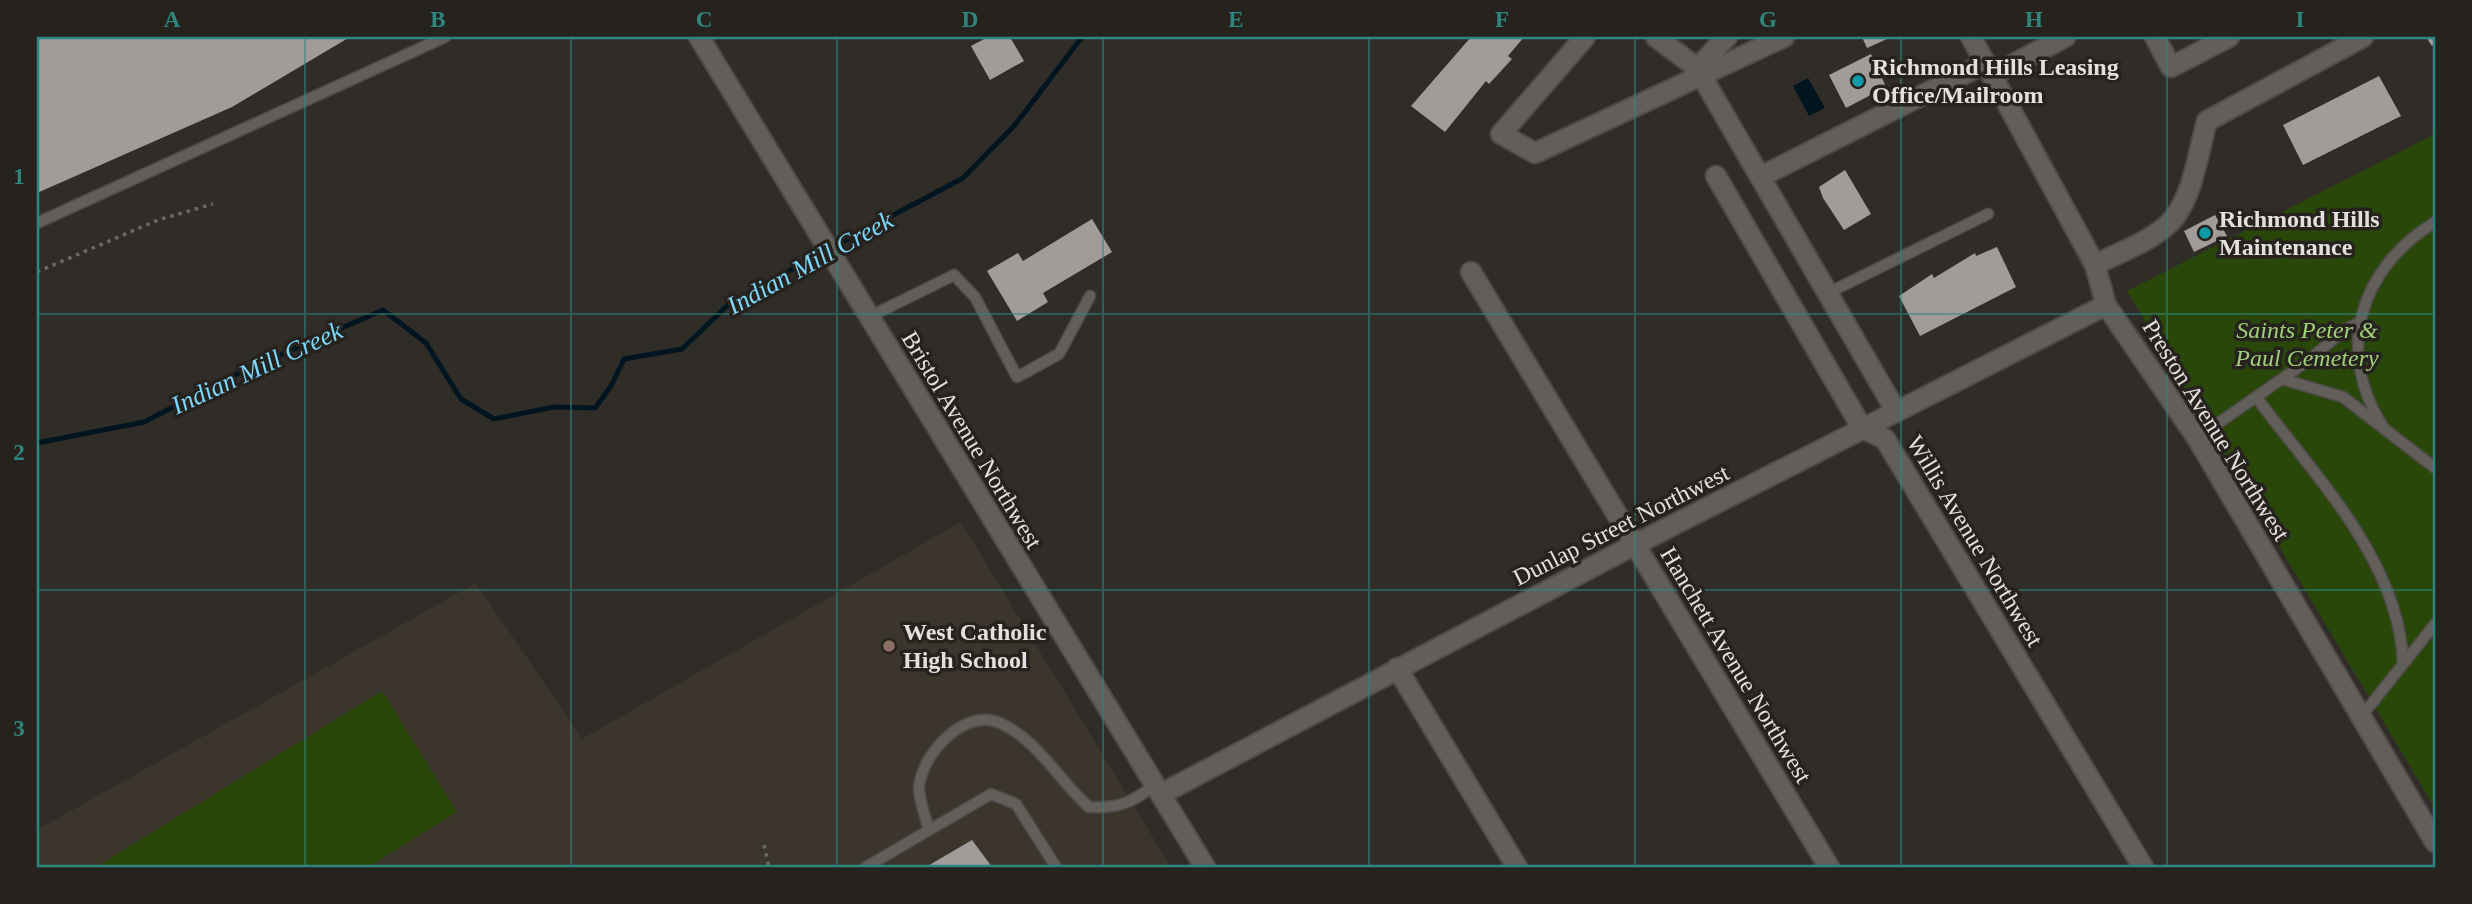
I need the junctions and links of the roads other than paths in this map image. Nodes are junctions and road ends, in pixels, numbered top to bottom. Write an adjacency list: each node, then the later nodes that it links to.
1 (446, 37): 17 (lane)
2 (699, 37): 24 (street, Bristol Avenue Northwest)
3 (1585, 37): 13 (street)
4 (1656, 37): 13 (street)
5 (1727, 37): 13 (street)
6 (1784, 37): 13 (street)
7 (1970, 37): 12 (street, Preston Avenue Northwest)
8 (2065, 37): 12 (street)
9 (2155, 37): 10 (street)
10 (2229, 37)
11 (2363, 37): 19 (street)
12 (1989, 69): 15 (street); 19 (street, Preston Avenue Northwest)
13 (1699, 72): 15 (street)
14 (1716, 176): 30 (street, Willis Avenue Northwest)
15 (1760, 177): 21 (street)
16 (1988, 214): 21 (lane)
17 (37, 222)
18 (2435, 222): 25 (lane)
19 (2095, 265): 23 (street, Preston Avenue Northwest)
20 (1471, 272): 33 (street, Hanchett Avenue Northwest)
21 (1828, 293): 28 (street)
22 (1090, 296): 24 (lane)
23 (2106, 305): 28 (street, Dunlap Street Northwest); 31 (street, Preston Avenue Northwest)
24 (869, 317): 38 (street, Bristol Avenue Northwest)
25 (2358, 323): 26 (lane); 29 (lane)
26 (2282, 379): 27 (lane); 29 (lane)
27 (2256, 397): 31 (lane); 35 (lane)
28 (1896, 411): 30 (street, Dunlap Street Northwest)
29 (2383, 427): 32 (lane)
30 (1862, 428): 33 (street, Dunlap Street Northwest); 46 (street, Willis Avenue Northwest)
31 (2197, 438): 37 (street, Preston Avenue Northwest)
32 (2435, 468)
33 (1634, 545): 36 (street, Dunlap Street Northwest); 45 (street, Hanchett Avenue Northwest)
34 (2435, 624): 35 (lane)
35 (2403, 663): 37 (lane)
36 (1397, 668): 38 (street, Dunlap Street Northwest); 44 (street)
37 (2361, 718): 40 (street, Preston Avenue Northwest)
38 (1158, 790): 39 (lane); 43 (street, Bristol Avenue Northwest)
39 (929, 830): 41 (lane); 42 (lane)
40 (2435, 842)
41 (866, 867)
42 (1056, 867)
43 (1205, 867)
44 (1517, 867)
45 (1829, 867)
46 (2143, 867)

